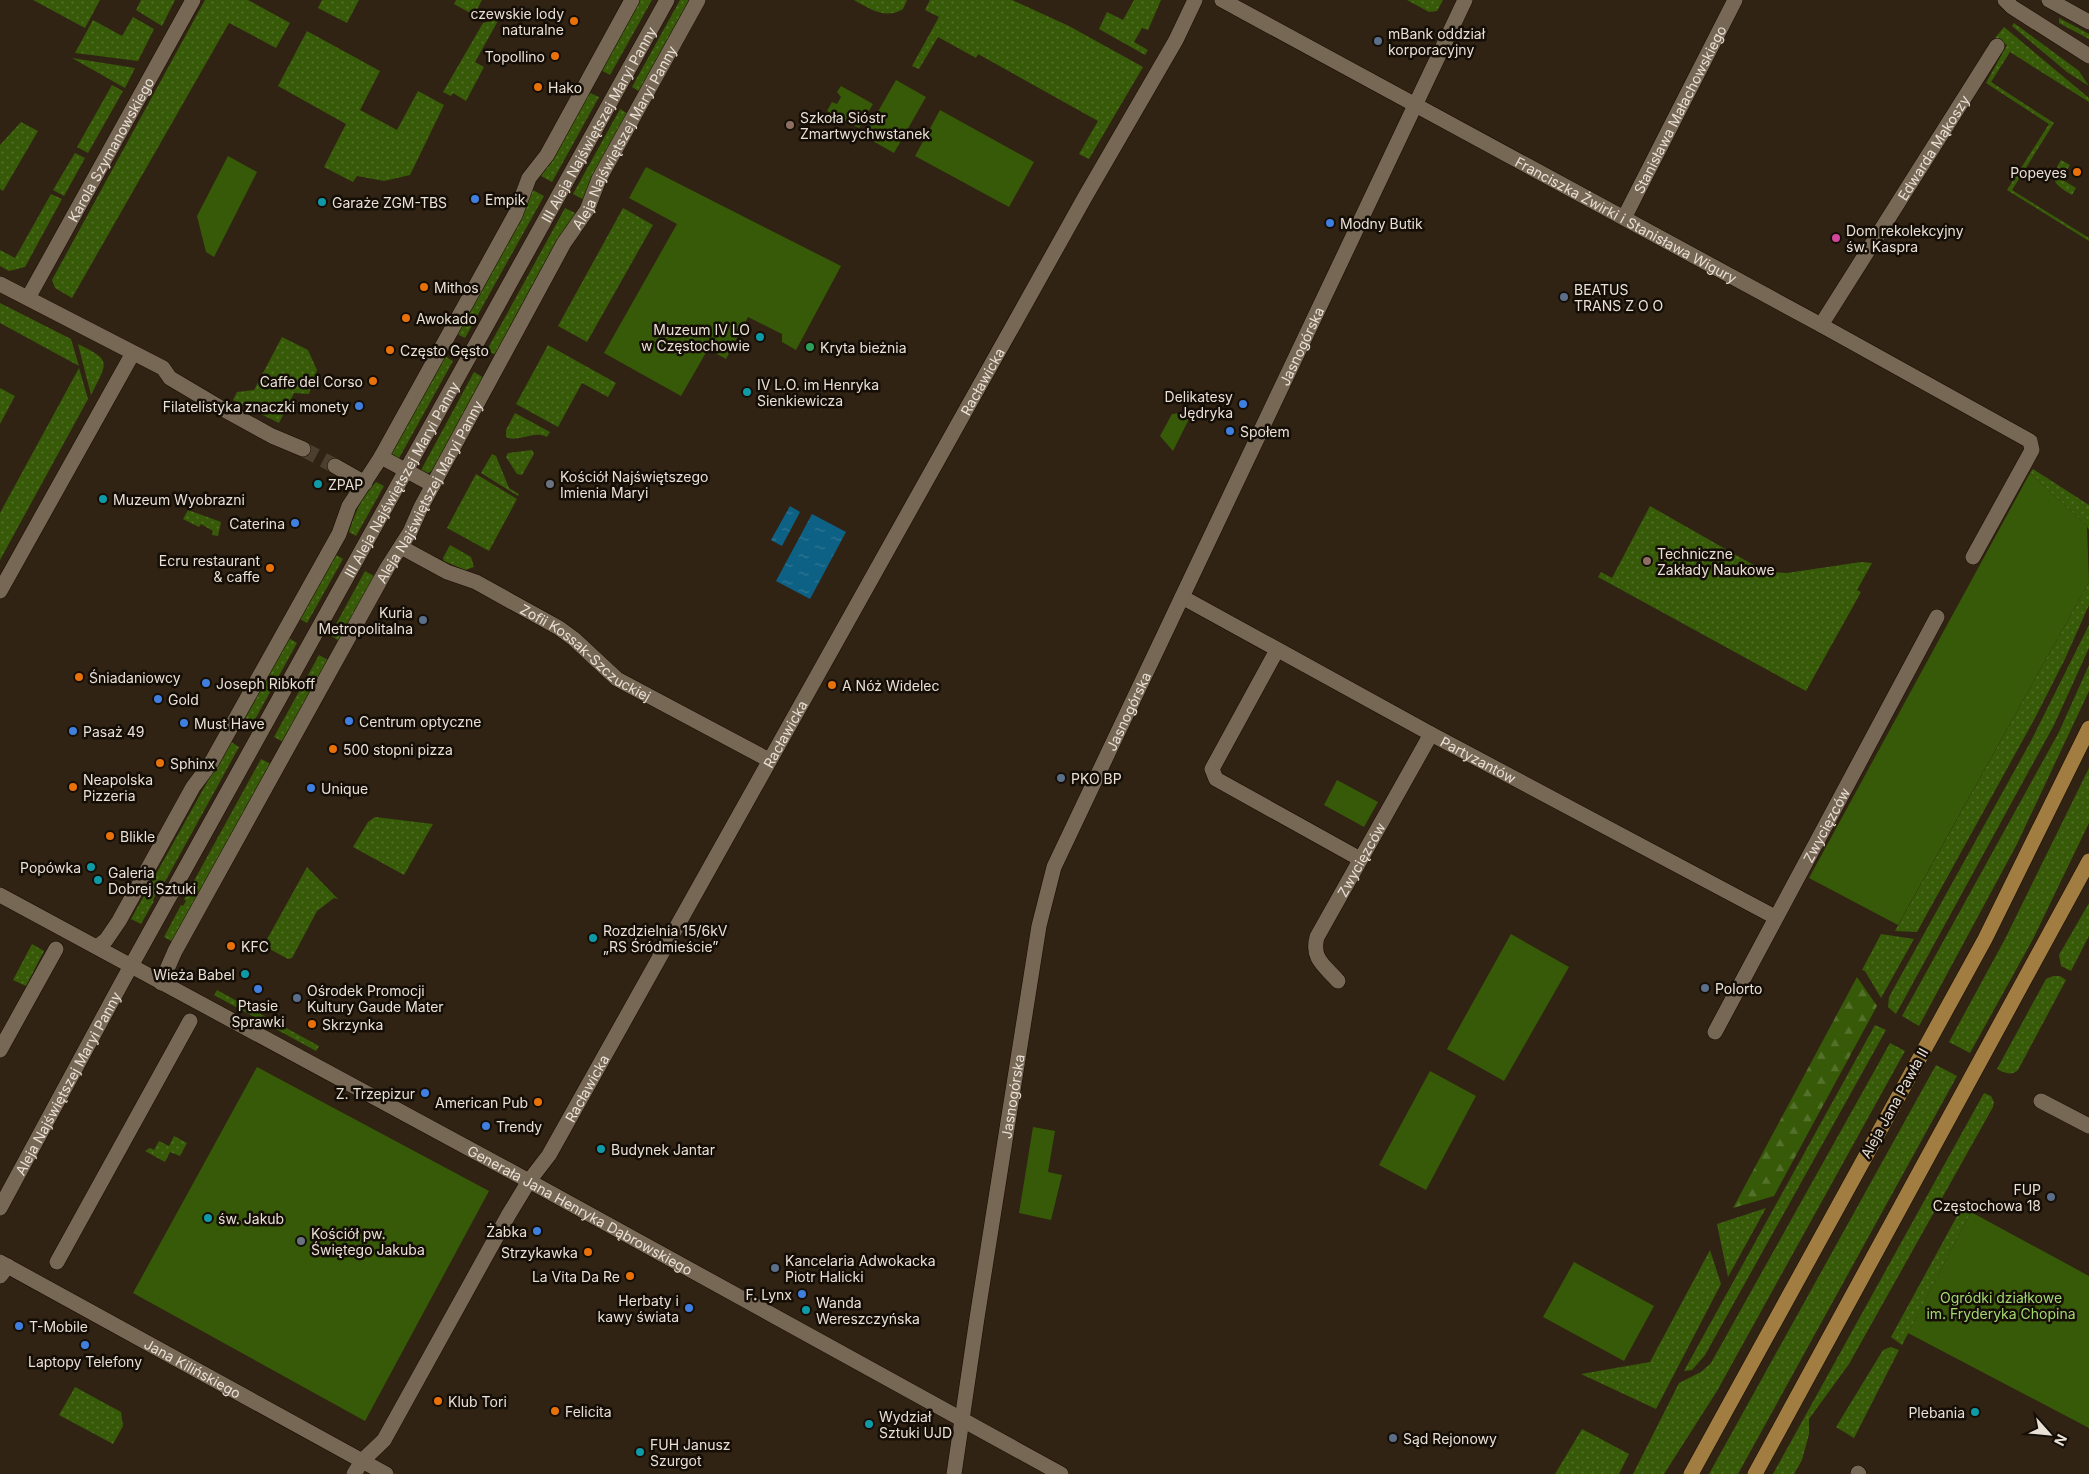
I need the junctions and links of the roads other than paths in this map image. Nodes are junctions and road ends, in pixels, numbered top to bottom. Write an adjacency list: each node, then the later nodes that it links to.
1 (193, 0): 18 (street, Karola Szymanowskiego)
2 (632, 0): 22 (street)
3 (667, 0): 24 (street, III Aleja Najświętszej Maryi Panny)
4 (698, 0): 26 (street, Aleja Najświętszej Maryi Panny)
5 (1212, 0): 11 (street)
6 (1222, 0): 15 (street, Franciszka Żwirki i Stanisława Wigury)
7 (1465, 0): 15 (street, Jasnogórska)
8 (1735, 0): 16 (street, Stanisława Małachowskiego)
9 (2005, 0): 14 (street)
10 (2049, 0): 12 (street)
11 (1195, 1): 35 (street, Racławicka)
12 (2089, 22)
13 (1998, 46): 19 (street, Edwarda Mąkoszy)
14 (2089, 56)
15 (1416, 107): 16 (street, Franciszka Żwirki i Stanisława Wigury); 30 (street, Jasnogórska)
16 (1624, 218): 19 (street, Franciszka Żwirki i Stanisława Wigury)
17 (0, 284): 18 (street)
18 (28, 298): 20 (street)
19 (1821, 325): 28 (street, Franciszka Żwirki i Stanisława Wigury)
20 (133, 353): 21 (street); 29 (street)
21 (303, 449)
22 (381, 457): 24 (street); 25 (street)
23 (335, 466): 25 (street)
24 (406, 470): 26 (street); 42 (street, III Aleja Najświętszej Maryi Panny)
25 (365, 483): 40 (street)
26 (433, 485): 27 (street, Aleja Najświętszej Maryi Panny)
27 (401, 547): 35 (street, Zofii Kossak-Szczuckiej); 44 (street, Aleja Najświętszej Maryi Panny)
28 (1973, 558)
29 (0, 591)
30 (1182, 598): 32 (street, Partyzantów); 54 (street, Jasnogórska)
31 (1937, 617): 39 (street, Zwycięzców)
32 (1277, 650): 34 (street, Partyzantów); 36 (street)
33 (2089, 728): 59 (main road, Aleja Jana Pawła II)
34 (1431, 734): 36 (street, Zwycięzców); 39 (street, Partyzantów)
35 (769, 760): 50 (street, Racławicka)
36 (1360, 859): 43 (street, Zwycięzców)
37 (2089, 860): 60 (main road)
38 (0, 895): 40 (street, Generała Jana Henryka Dąbrowskiego)
39 (1775, 917): 46 (street, Zwycięzców)
40 (97, 947): 42 (street, Generała Jana Henryka Dąbrowskiego)
41 (56, 949): 47 (street)
42 (134, 962): 44 (street, Generała Jana Henryka Dąbrowskiego); 51 (street, Aleja Najświętszej Maryi Panny)
43 (1338, 981)
44 (162, 983): 50 (street, Generała Jana Henryka Dąbrowskiego)
45 (190, 1022): 52 (street)
46 (1715, 1032)
47 (0, 1050)
48 (2041, 1101): 49 (street)
49 (2089, 1126)
50 (529, 1181): 54 (street, Generała Jana Henryka Dąbrowskiego); 55 (street, Racławicka)
51 (0, 1208)
52 (57, 1262)
53 (3, 1268): 55 (street, Jana Kilińskiego)
54 (962, 1421): 57 (street, Jasnogórska); 58 (street, Generała Jana Henryka Dąbrowskiego)
55 (358, 1468): 56 (street, Jana Kilińskiego)
56 (386, 1474)
57 (954, 1474)
58 (1061, 1474)
59 (1691, 1474)
60 (1755, 1474)

